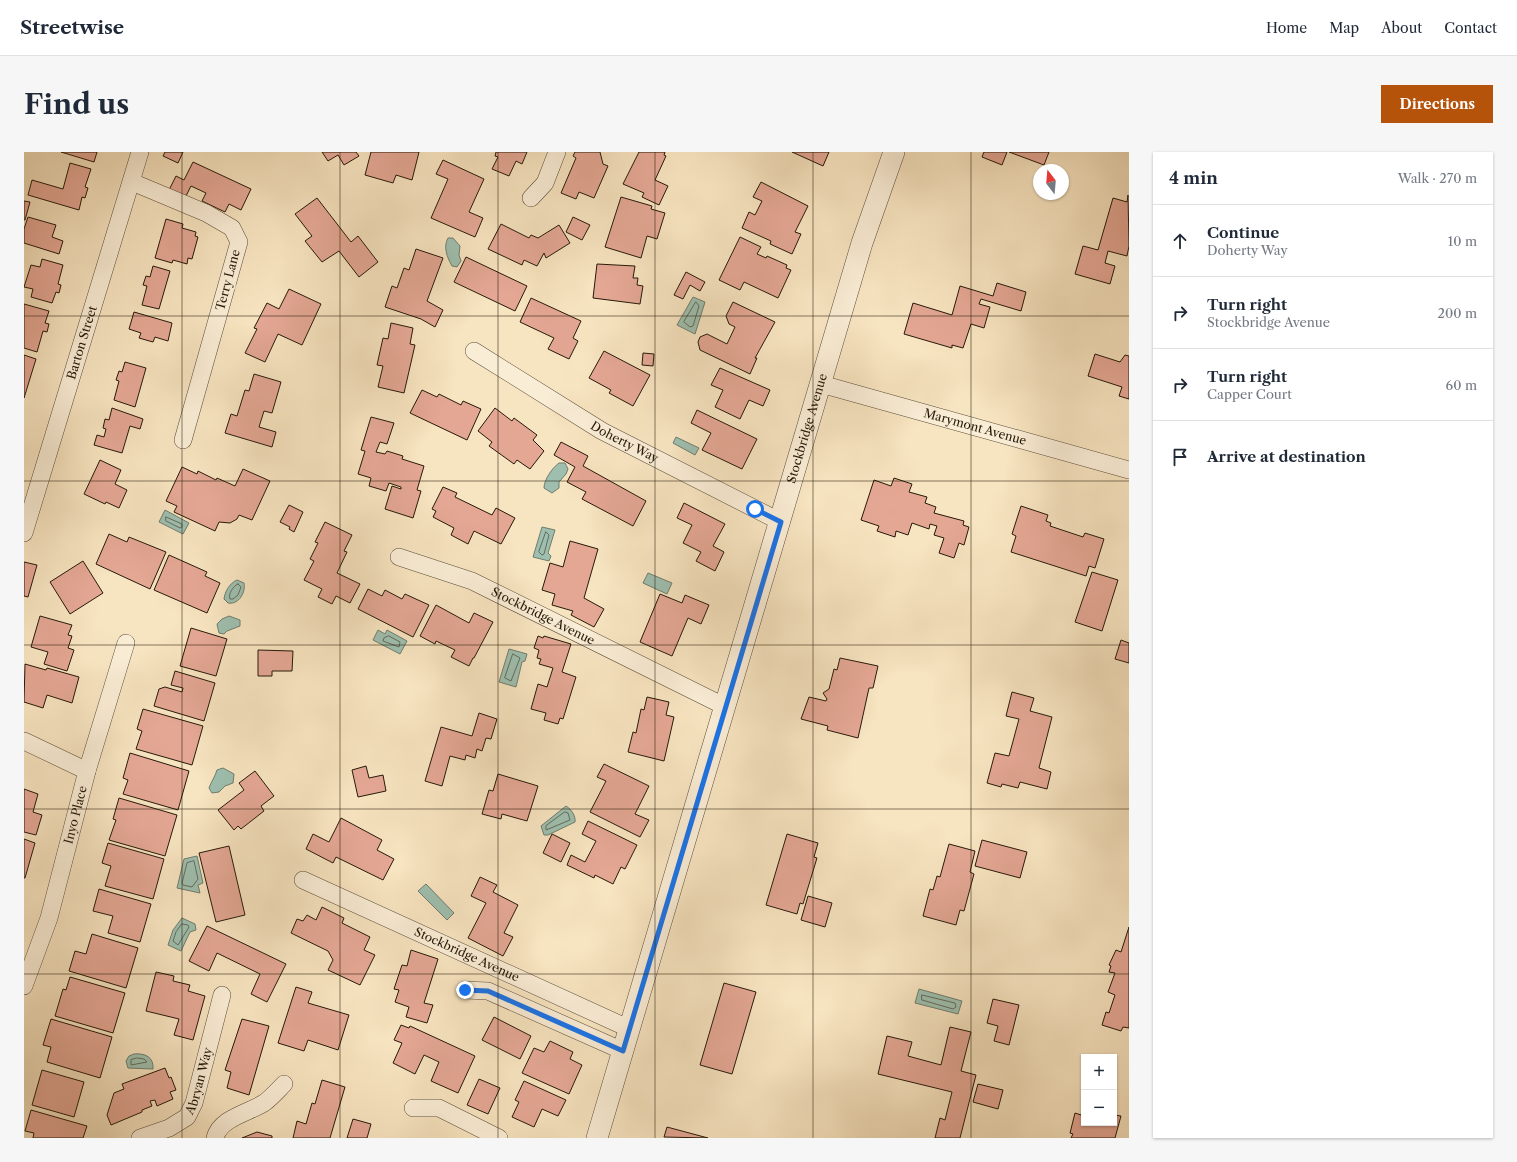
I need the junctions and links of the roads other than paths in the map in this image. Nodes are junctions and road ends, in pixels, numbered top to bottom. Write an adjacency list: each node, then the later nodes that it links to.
1 (140, 152): 4 (street, Barton Street)
2 (557, 152): 5 (street)
3 (894, 152): 7 (street, Stockbridge Avenue)
4 (132, 182): 8 (street, Terry Lane); 11 (street, Barton Street)
5 (531, 198)
6 (474, 351): 10 (street, Doherty Way)
7 (821, 384): 9 (street, Marymont Avenue); 10 (street, Stockbridge Avenue)
8 (183, 440)
9 (1129, 470)
10 (781, 522): 14 (street, Stockbridge Avenue)
11 (24, 533)
12 (399, 557): 14 (street, Stockbridge Avenue)
13 (126, 643): 16 (street, Inyo Place)
14 (726, 707): 21 (street, Stockbridge Avenue)
15 (24, 741): 16 (street)
16 (87, 771): 18 (street, Inyo Place)
17 (303, 880): 21 (street, Stockbridge Avenue)
18 (24, 986)
19 (465, 990): 22 (street)
20 (222, 995): 25 (street, Abryan Way)
21 (630, 1029): 22 (street, Stockbridge Avenue)
22 (623, 1051): 28 (street, Stockbridge Avenue)
23 (284, 1084): 26 (street)
24 (413, 1108): 27 (street)
25 (140, 1138)
26 (214, 1138)
27 (498, 1138)
28 (597, 1138)

